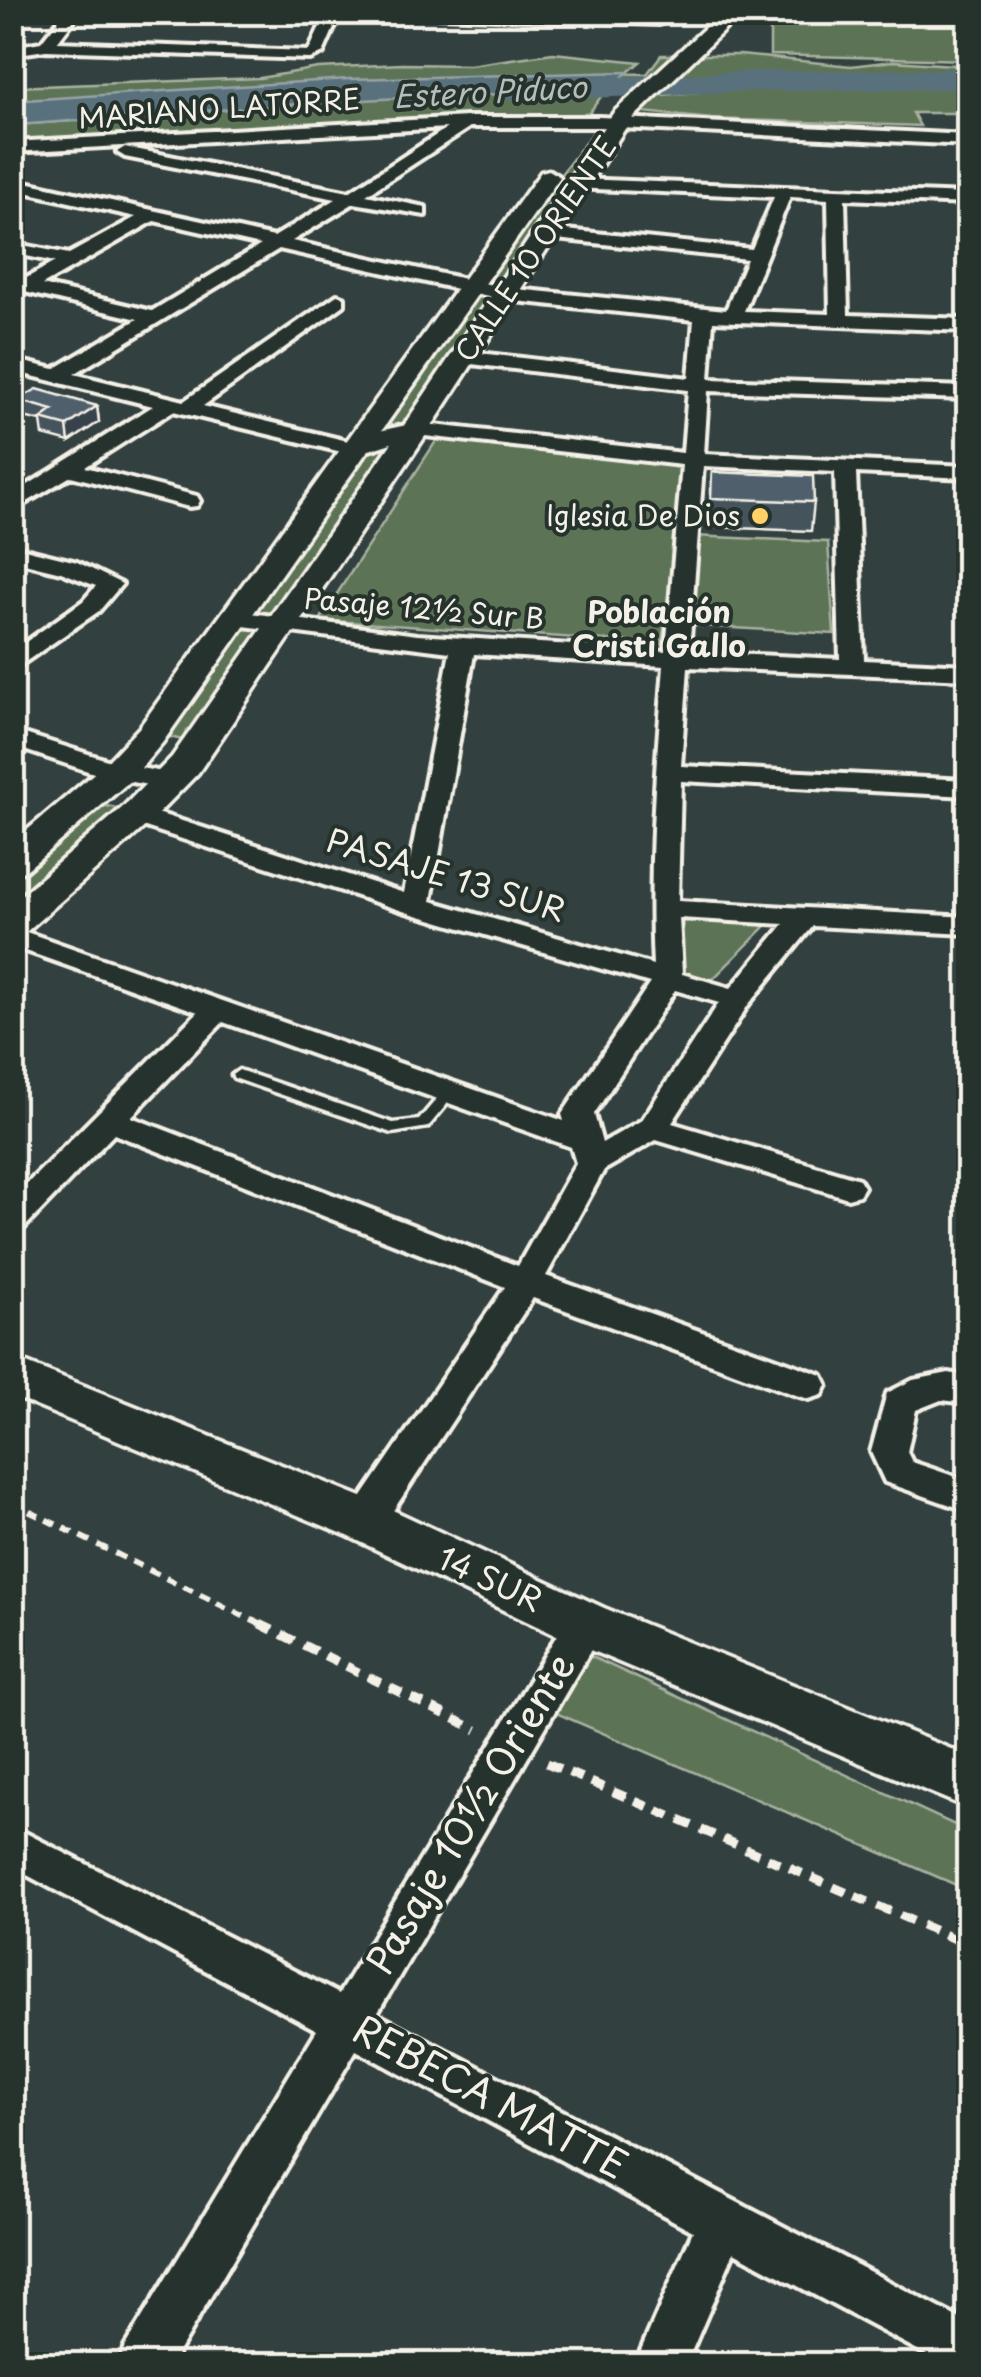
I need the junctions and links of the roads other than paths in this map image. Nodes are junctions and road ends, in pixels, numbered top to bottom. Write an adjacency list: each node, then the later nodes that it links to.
1 (73, 12): 6 (street)
2 (334, 12): 6 (street)
3 (438, 12): 5 (street)
4 (734, 12): 8 (main road)
5 (658, 20)
6 (46, 46): 7 (street)
7 (12, 51)
8 (616, 117): 9 (street, MARIANO LATORRE); 11 (street, MARIANO LATORRE); 16 (main road, CALLE 10 ORIENTE); 29 (main road, CALLE 10 ORIENTE)
9 (466, 122): 10 (street, MARIANO LATORRE); 19 (street)
10 (296, 129): 12 (street, MARIANO LATORRE); 13 (street)
11 (968, 140)
12 (96, 142): 14 (street, MARIANO LATORRE); 19 (street)
13 (386, 145)
14 (12, 147)
15 (12, 184): 22 (street)
16 (578, 184): 17 (street); 23 (main road, CALLE 10 ORIENTE)
17 (784, 192): 18 (street); 26 (street)
18 (836, 194): 20 (street); 35 (street)
19 (352, 197): 21 (street); 24 (street)
20 (968, 199)
21 (420, 210)
22 (151, 215): 24 (street); 27 (street)
23 (546, 234): 26 (street); 30 (main road, CALLE 10 ORIENTE)
24 (278, 242): 29 (street); 33 (street)
25 (12, 248): 27 (street)
26 (758, 255): 34 (street)
27 (70, 260): 28 (street)
28 (19, 285): 33 (street)
29 (470, 285): 30 (street); 44 (main road, CALLE 10 ORIENTE)
30 (506, 294): 32 (street); 37 (main road, CALLE 10 ORIENTE)
31 (337, 302): 42 (street)
32 (704, 315): 34 (street); 40 (street)
33 (155, 316): 39 (street)
34 (733, 316): 35 (street)
35 (839, 319): 36 (street)
36 (968, 325)
37 (463, 357): 40 (street); 43 (main road, CALLE 10 ORIENTE)
38 (12, 365): 39 (street)
39 (57, 376): 42 (street)
40 (700, 385): 41 (street); 45 (street)
41 (968, 393)
42 (178, 406): 44 (street); 47 (street)
43 (416, 429): 44 (street); 45 (street); 53 (main road, CALLE 10 ORIENTE)
44 (354, 448): 52 (main road, CALLE 10 ORIENTE)
45 (693, 460): 46 (street); 55 (street)
46 (846, 466): 48 (street); 57 (street)
47 (67, 469): 49 (street); 50 (street)
48 (968, 472)
49 (189, 502)
50 (12, 505)
51 (12, 553): 56 (street)
52 (235, 618): 53 (street, Pasaje 12½ Sur B); 60 (main road, CALLE 10 ORIENTE)
53 (282, 626): 54 (street, Pasaje 12½ Sur B); 62 (main road, CALLE 10 ORIENTE)
54 (463, 647): 55 (street, Pasaje 12½ Sur B); 66 (street)
55 (675, 658): 57 (street, Pasaje 12½ Sur B); 61 (street)
56 (12, 664)
57 (852, 666): 58 (street, Pasaje 12½ Sur B)
58 (968, 672)
59 (12, 737): 60 (street)
60 (118, 772): 62 (street); 65 (main road, CALLE 10 ORIENTE)
61 (668, 772): 63 (street); 67 (street)
62 (170, 781): 64 (main road, CALLE 10 ORIENTE)
63 (968, 788)
64 (136, 815): 66 (street, PASAJE 13 SUR); 69 (main road, CALLE 10 ORIENTE)
65 (12, 863)
66 (416, 906): 72 (street, PASAJE 13 SUR)
67 (664, 909): 68 (street); 72 (street)
68 (805, 917): 70 (street); 73 (street)
69 (12, 924)
70 (968, 926)
71 (12, 936): 74 (street)
72 (668, 978): 73 (street, PASAJE 13 SUR); 79 (street)
73 (737, 998): 78 (street)
74 (218, 1010): 76 (street); 77 (street)
75 (240, 1074): 76 (lane)
76 (450, 1092): 79 (street)
77 (111, 1121): 81 (street); 82 (street)
78 (653, 1128): 79 (street); 80 (street)
79 (589, 1151): 82 (street)
80 (848, 1187)
81 (12, 1220)
82 (526, 1282): 84 (street); 87 (street)
83 (12, 1375): 87 (main road, 14 SUR)
84 (810, 1384)
85 (968, 1390): 86 (street)
86 (968, 1496)
87 (366, 1522): 88 (main road, 14 SUR)
88 (585, 1624): 89 (main road, 14 SUR); 91 (street, Pasaje 10½ Oriente)
89 (968, 1782)
90 (15, 1850): 91 (street, REBECA MATTE)
91 (345, 2021): 92 (street, REBECA MATTE); 94 (street, Pasaje 10½ Oriente)
92 (723, 2220): 93 (street, REBECA MATTE); 95 (street)
93 (968, 2350)
94 (142, 2364)
95 (660, 2364)

